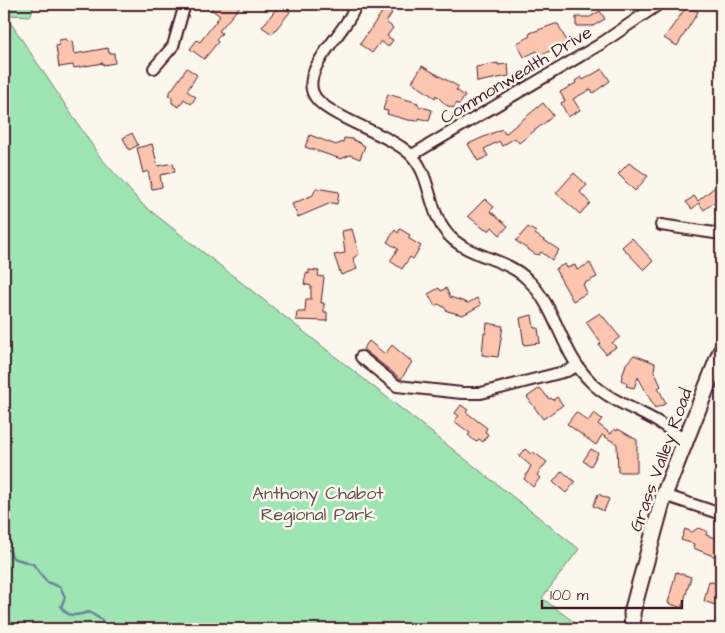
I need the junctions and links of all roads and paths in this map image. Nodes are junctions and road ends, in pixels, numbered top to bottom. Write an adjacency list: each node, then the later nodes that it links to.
1 (185, 4): 4 (street)
2 (356, 4): 5 (street)
3 (659, 4): 5 (street, Commonwealth Drive)
4 (154, 68)
5 (412, 155): 10 (street)
6 (661, 224): 7 (street)
7 (721, 234)
8 (721, 351): 11 (main road, Grass Valley Road)
9 (361, 357): 10 (street)
10 (578, 366): 11 (street)
11 (686, 441): 12 (main road, Grass Valley Road)
12 (664, 495): 13 (street); 14 (main road, Grass Valley Road)
13 (721, 514)
14 (633, 629)

